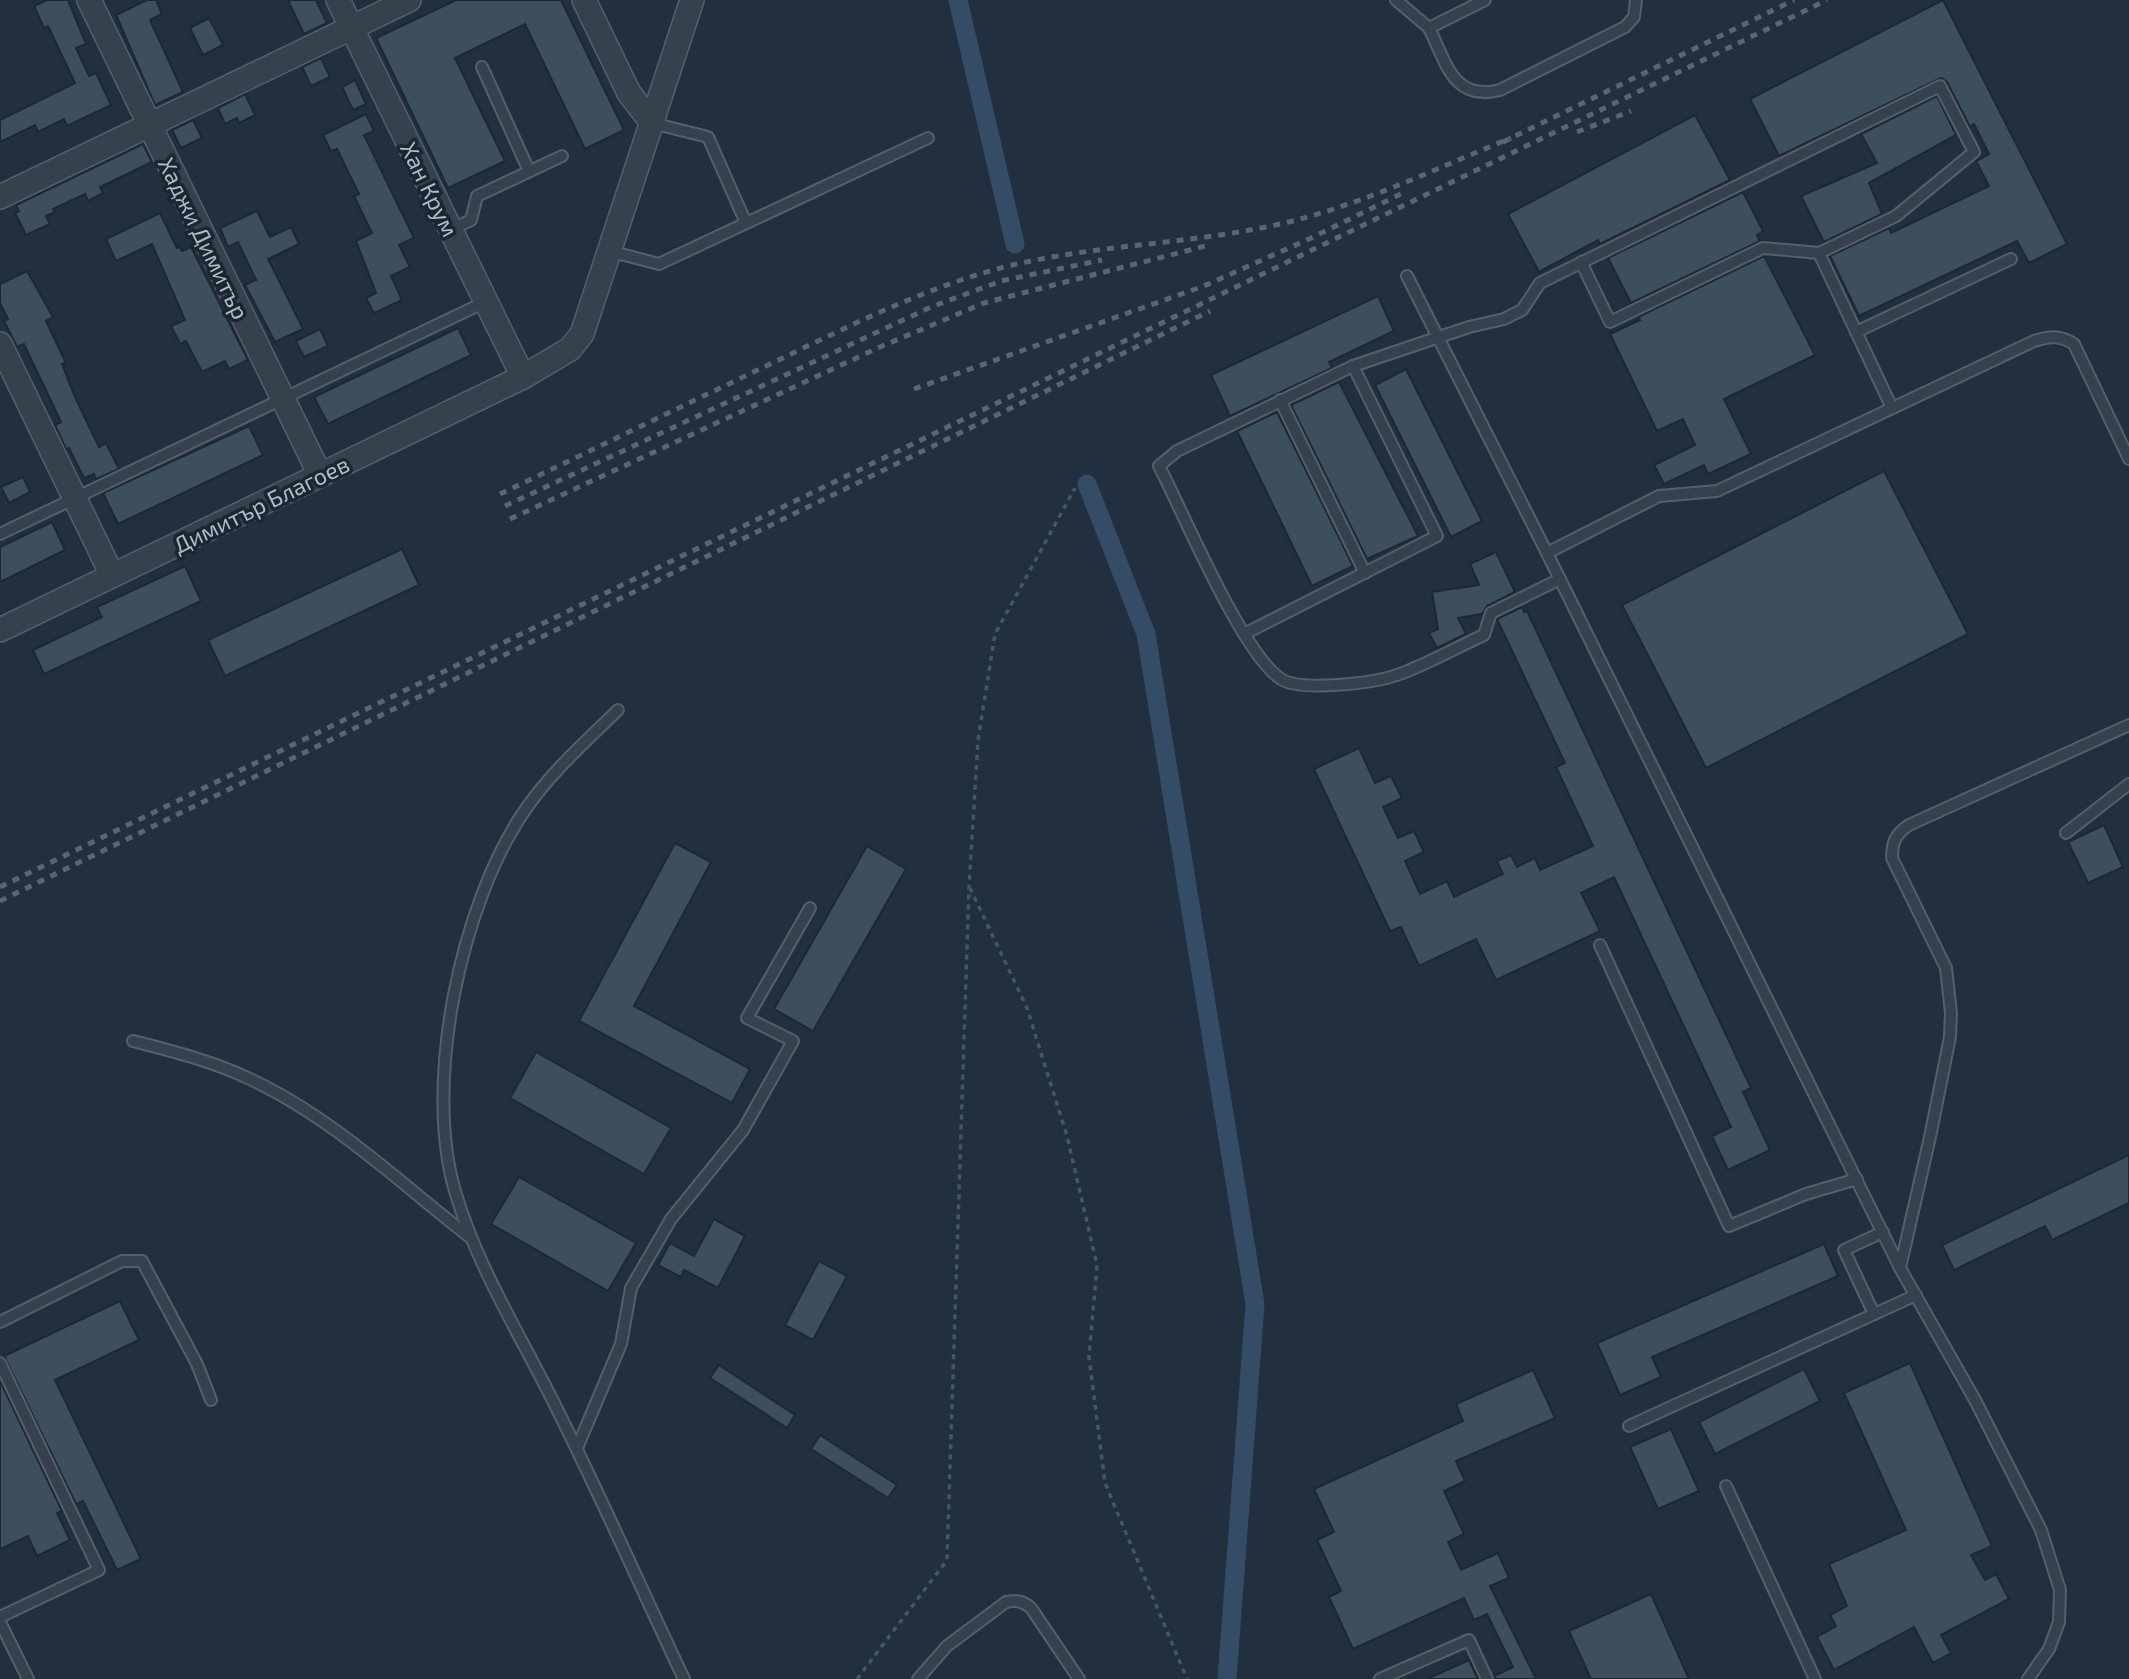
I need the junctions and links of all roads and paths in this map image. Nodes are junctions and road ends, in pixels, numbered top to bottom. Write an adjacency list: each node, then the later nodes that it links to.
1 (89, 0): 13 (street, Хаджи Димитър)
2 (338, 0): 9 (street, Хан Крум)
3 (409, 0): 9 (street)
4 (584, 0): 12 (street)
5 (692, 0): 12 (street, Димитър Благоев)
6 (1396, 0): 10 (lane)
7 (1485, 0): 10 (lane)
8 (1636, 0): 10 (lane)
9 (352, 28): 13 (street); 19 (street, Хан Крум)
10 (1429, 28)
11 (482, 67): 16 (lane)
12 (652, 123): 18 (lane); 20 (street, Димитър Благоев)
13 (149, 125): 17 (street); 31 (street, Хаджи Димитър)
14 (928, 138): 18 (lane)
15 (562, 156): 16 (lane)
16 (529, 172): 19 (lane)
17 (0, 197)
18 (746, 223): 20 (lane)
19 (450, 230): 25 (street, Хан Крум)
20 (609, 251): 30 (street, Димитър Благоев)
21 (1819, 253): 23 (lane); 23 (lane); 26 (lane)
22 (2011, 259): 26 (lane)
23 (1581, 262): 27 (lane)
24 (1407, 276): 27 (lane)
25 (485, 302): 30 (street, Хан Крум); 31 (lane)
26 (1856, 332): 33 (lane)
27 (1440, 337): 29 (lane); 39 (lane)
28 (0, 344): 37 (street)
29 (1353, 366): 32 (lane); 40 (lane)
30 (523, 377): 35 (street, Димитър Благоев)
31 (282, 398): 35 (street, Хаджи Димитър); 37 (lane)
32 (1280, 400): 40 (lane); 44 (lane)
33 (1892, 408): 34 (lane); 39 (lane)
34 (2129, 459)
35 (320, 475): 41 (street, Димитър Благоев)
36 (1075, 488): 49 (path)
37 (75, 498): 38 (lane); 41 (street)
38 (0, 534)
39 (1547, 552): 42 (lane)
40 (1365, 573): 44 (lane)
41 (112, 576): 43 (street, Димитър Благоев)
42 (1560, 579): 44 (lane); 53 (lane)
43 (0, 630)
44 (1244, 634)
45 (618, 710): 55 (lane)
46 (2129, 725): 56 (lane)
47 (2129, 784): 48 (lane)
48 (2066, 833)
49 (969, 887): 68 (path); 71 (path)
50 (810, 908): 63 (lane)
51 (1600, 945): 53 (lane)
52 (133, 1041): 55 (lane)
53 (1857, 1179): 54 (lane)
54 (1883, 1232): 56 (lane); 58 (lane)
55 (472, 1238): 63 (lane)
56 (1900, 1268): 57 (lane)
57 (1916, 1295): 58 (lane); 75 (lane)
58 (1874, 1314): 62 (lane)
59 (0, 1322): 61 (lane)
60 (0, 1363): 65 (lane)
61 (211, 1401)
62 (1629, 1426)
63 (577, 1448): 67 (lane)
64 (1726, 1486): 74 (lane)
65 (0, 1620): 66 (lane)
66 (28, 1679)
67 (684, 1679)
68 (857, 1679)
69 (918, 1679): 70 (lane)
70 (1080, 1679)
71 (1187, 1679)
72 (1380, 1679): 73 (lane)
73 (1487, 1679)
74 (1815, 1679)
75 (2028, 1679)

